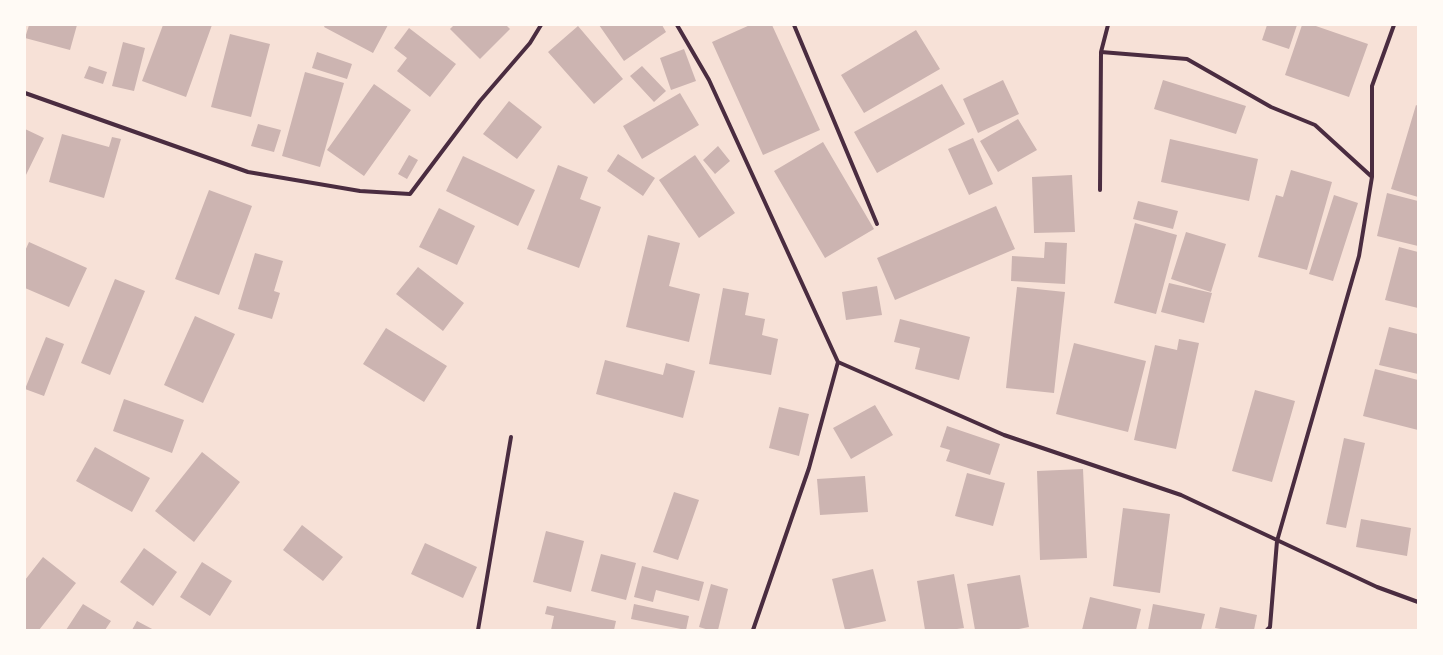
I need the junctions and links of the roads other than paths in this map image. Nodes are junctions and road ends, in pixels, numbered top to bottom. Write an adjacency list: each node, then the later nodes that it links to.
1 (541, 25): 7 (street)
2 (677, 25): 11 (street)
3 (794, 25): 10 (street)
4 (1108, 25): 6 (street)
5 (1394, 25): 8 (street)
6 (1101, 52): 8 (street); 9 (street)
7 (25, 93)
8 (1372, 176): 13 (street)
9 (1100, 190)
10 (877, 224)
11 (838, 362): 13 (street); 16 (street)
12 (511, 437): 15 (street)
13 (1277, 541): 14 (street); 17 (street)
14 (1418, 602)
15 (478, 630)
16 (753, 630)
17 (1267, 630)

